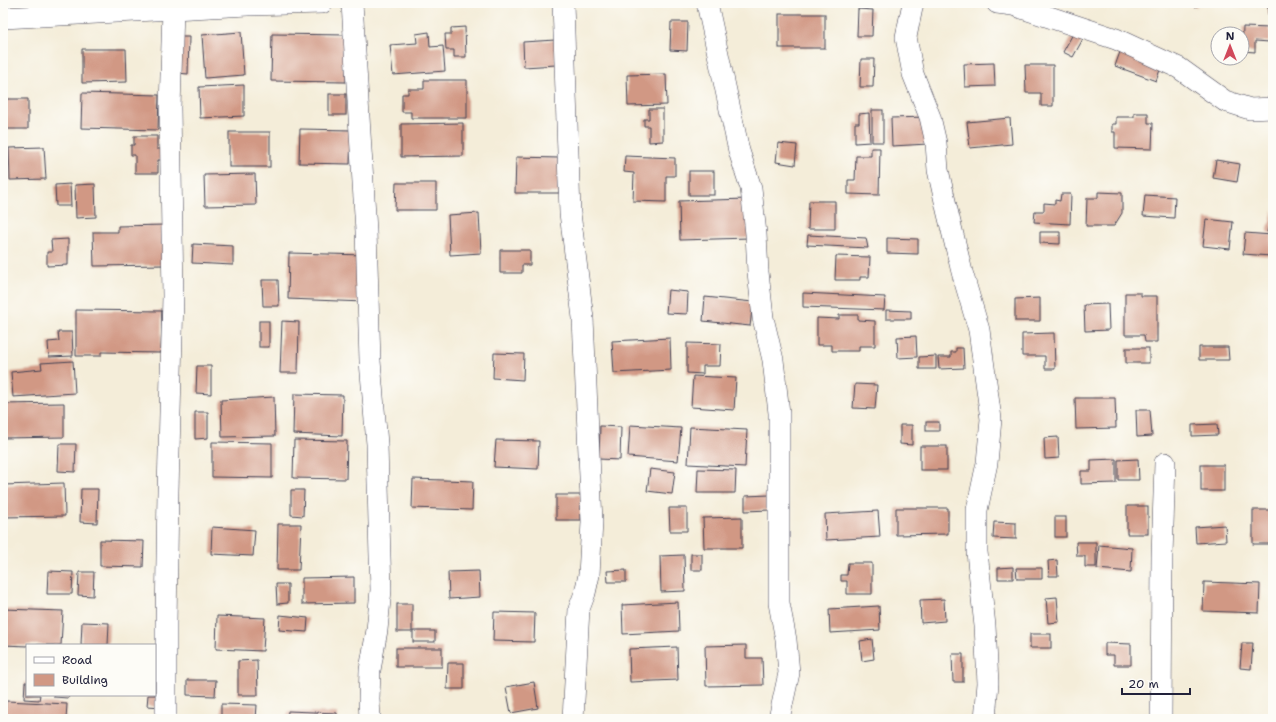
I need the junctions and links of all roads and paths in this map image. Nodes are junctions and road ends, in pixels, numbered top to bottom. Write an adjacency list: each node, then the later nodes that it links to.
1 (322, 3): 7 (street)
2 (352, 3): 14 (street)
3 (563, 3): 15 (street)
4 (707, 3): 16 (street)
5 (913, 3): 17 (street)
6 (997, 3): 11 (street)
7 (248, 4): 8 (street)
8 (173, 9): 9 (street); 13 (street)
9 (28, 10): 10 (street)
10 (3, 18)
11 (1273, 108)
12 (1165, 463): 18 (street)
13 (166, 719)
14 (370, 719)
15 (573, 719)
16 (779, 719)
17 (985, 719)
18 (1161, 719)

